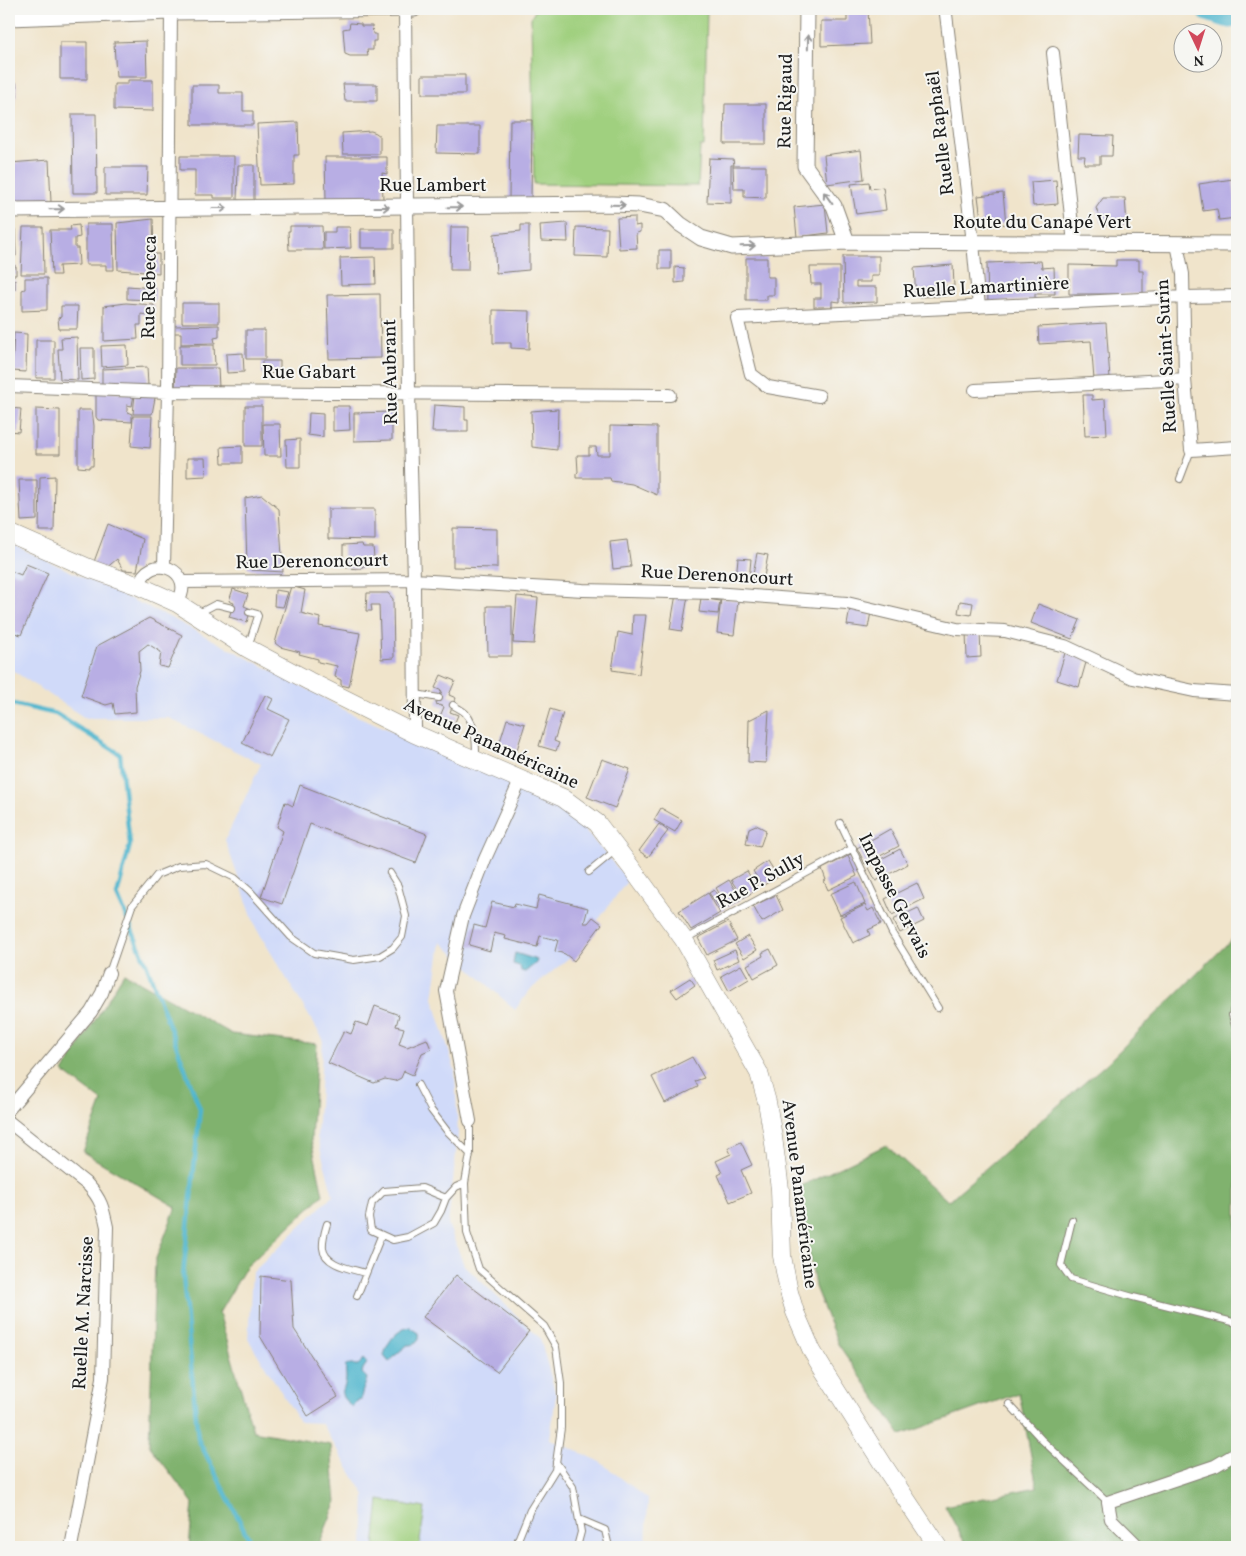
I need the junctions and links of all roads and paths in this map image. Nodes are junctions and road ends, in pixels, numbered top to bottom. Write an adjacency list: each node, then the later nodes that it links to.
1 (408, 9): 3 (street); 7 (street, Rue Aubrant)
2 (807, 9): 10 (street, Rue Rigaud, one-way to 2)
3 (171, 11): 5 (street); 8 (street, Rue Rebecca)
4 (946, 14): 11 (street, Ruelle Raphaël)
5 (9, 18)
6 (1053, 53): 12 (street)
7 (406, 206): 8 (street, Rue Lambert, one-way to 7); 10 (street, Rue Lambert, one-way to 10); 22 (street, Rue Aubrant)
8 (170, 207): 9 (street, Rue Lambert, one-way to 8); 21 (street, Rue Rebecca)
9 (9, 210)
10 (847, 242): 11 (street, Route du Canapé Vert)
11 (973, 243): 12 (street, Route du Canapé Vert); 17 (street, Ruelle Raphaël)
12 (1074, 243): 13 (street, Route du Canapé Vert)
13 (1177, 244): 14 (street, Route du Canapé Vert); 16 (street, Ruelle Saint-Surin)
14 (1237, 244)
15 (1237, 296): 16 (street, Ruelle Lamartinière)
16 (1184, 297): 17 (street, Ruelle Lamartinière); 18 (street, Ruelle Saint-Surin)
17 (979, 307): 24 (street, Ruelle Lamartinière)
18 (1185, 379): 20 (street); 26 (street, Ruelle Saint-Surin)
19 (9, 386): 21 (street, Rue Gabart)
20 (975, 390)
21 (168, 392): 22 (street, Rue Gabart); 29 (street, Rue Rebecca)
22 (409, 393): 23 (street, Rue Gabart); 30 (street, Rue Aubrant)
23 (670, 395)
24 (819, 396)
25 (1237, 447): 26 (street, Ruelle Saint-Surin)
26 (1191, 450): 27 (lane)
27 (1180, 479)
28 (9, 533): 32 (main road, Avenue Panaméricaine)
29 (164, 566): 31 (street); 32 (street)
30 (414, 580): 31 (street, Rue Derenoncourt); 38 (street, Rue Aubrant); 39 (street, Rue Derenoncourt)
31 (182, 582): 33 (street)
32 (139, 586): 33 (main road, Avenue Panaméricaine)
33 (177, 603): 36 (main road, Avenue Panaméricaine)
34 (232, 608): 36 (lane)
35 (249, 612): 37 (lane)
36 (196, 615): 37 (main road, Avenue Panaméricaine)
37 (247, 648): 42 (main road, Avenue Panaméricaine)
38 (416, 694): 40 (lane); 42 (street, Rue Aubrant)
39 (1237, 694)
40 (439, 698)
41 (453, 705): 43 (lane)
42 (415, 734): 43 (main road, Avenue Panaméricaine)
43 (475, 760): 44 (main road, Avenue Panaméricaine)
44 (521, 779): 46 (main road, Avenue Panaméricaine); 57 (street)
45 (840, 824): 47 (lane, Impasse Gervais)
46 (617, 848): 48 (lane); 50 (main road, Avenue Panaméricaine)
47 (853, 848): 50 (lane, Rue P. Sully); 53 (lane, Impasse Gervais)
48 (589, 872)
49 (390, 873): 51 (lane)
50 (684, 940): 77 (main road, Avenue Panaméricaine)
51 (109, 974): 56 (street)
52 (1237, 995): 54 (lane)
53 (938, 1008)
54 (1237, 1032)
55 (418, 1085): 59 (lane)
56 (9, 1109)
57 (470, 1120): 59 (lane)
58 (9, 1122): 73 (street, Ruelle M. Narcisse)
59 (470, 1154): 60 (lane)
60 (465, 1182): 61 (lane); 70 (lane)
61 (446, 1198): 64 (lane); 64 (lane)
62 (1072, 1220): 67 (lane)
63 (327, 1224): 65 (lane)
64 (381, 1236): 65 (lane)
65 (365, 1274): 66 (lane)
66 (357, 1296)
67 (1237, 1323)
68 (1009, 1404): 71 (lane)
69 (1237, 1453): 71 (street)
70 (556, 1462): 72 (lane); 74 (lane)
71 (1108, 1502): 78 (street)
72 (579, 1519): 75 (lane); 76 (lane)
73 (71, 1547)
74 (515, 1547)
75 (576, 1547)
76 (609, 1547)
77 (938, 1547)
78 (1139, 1547)

